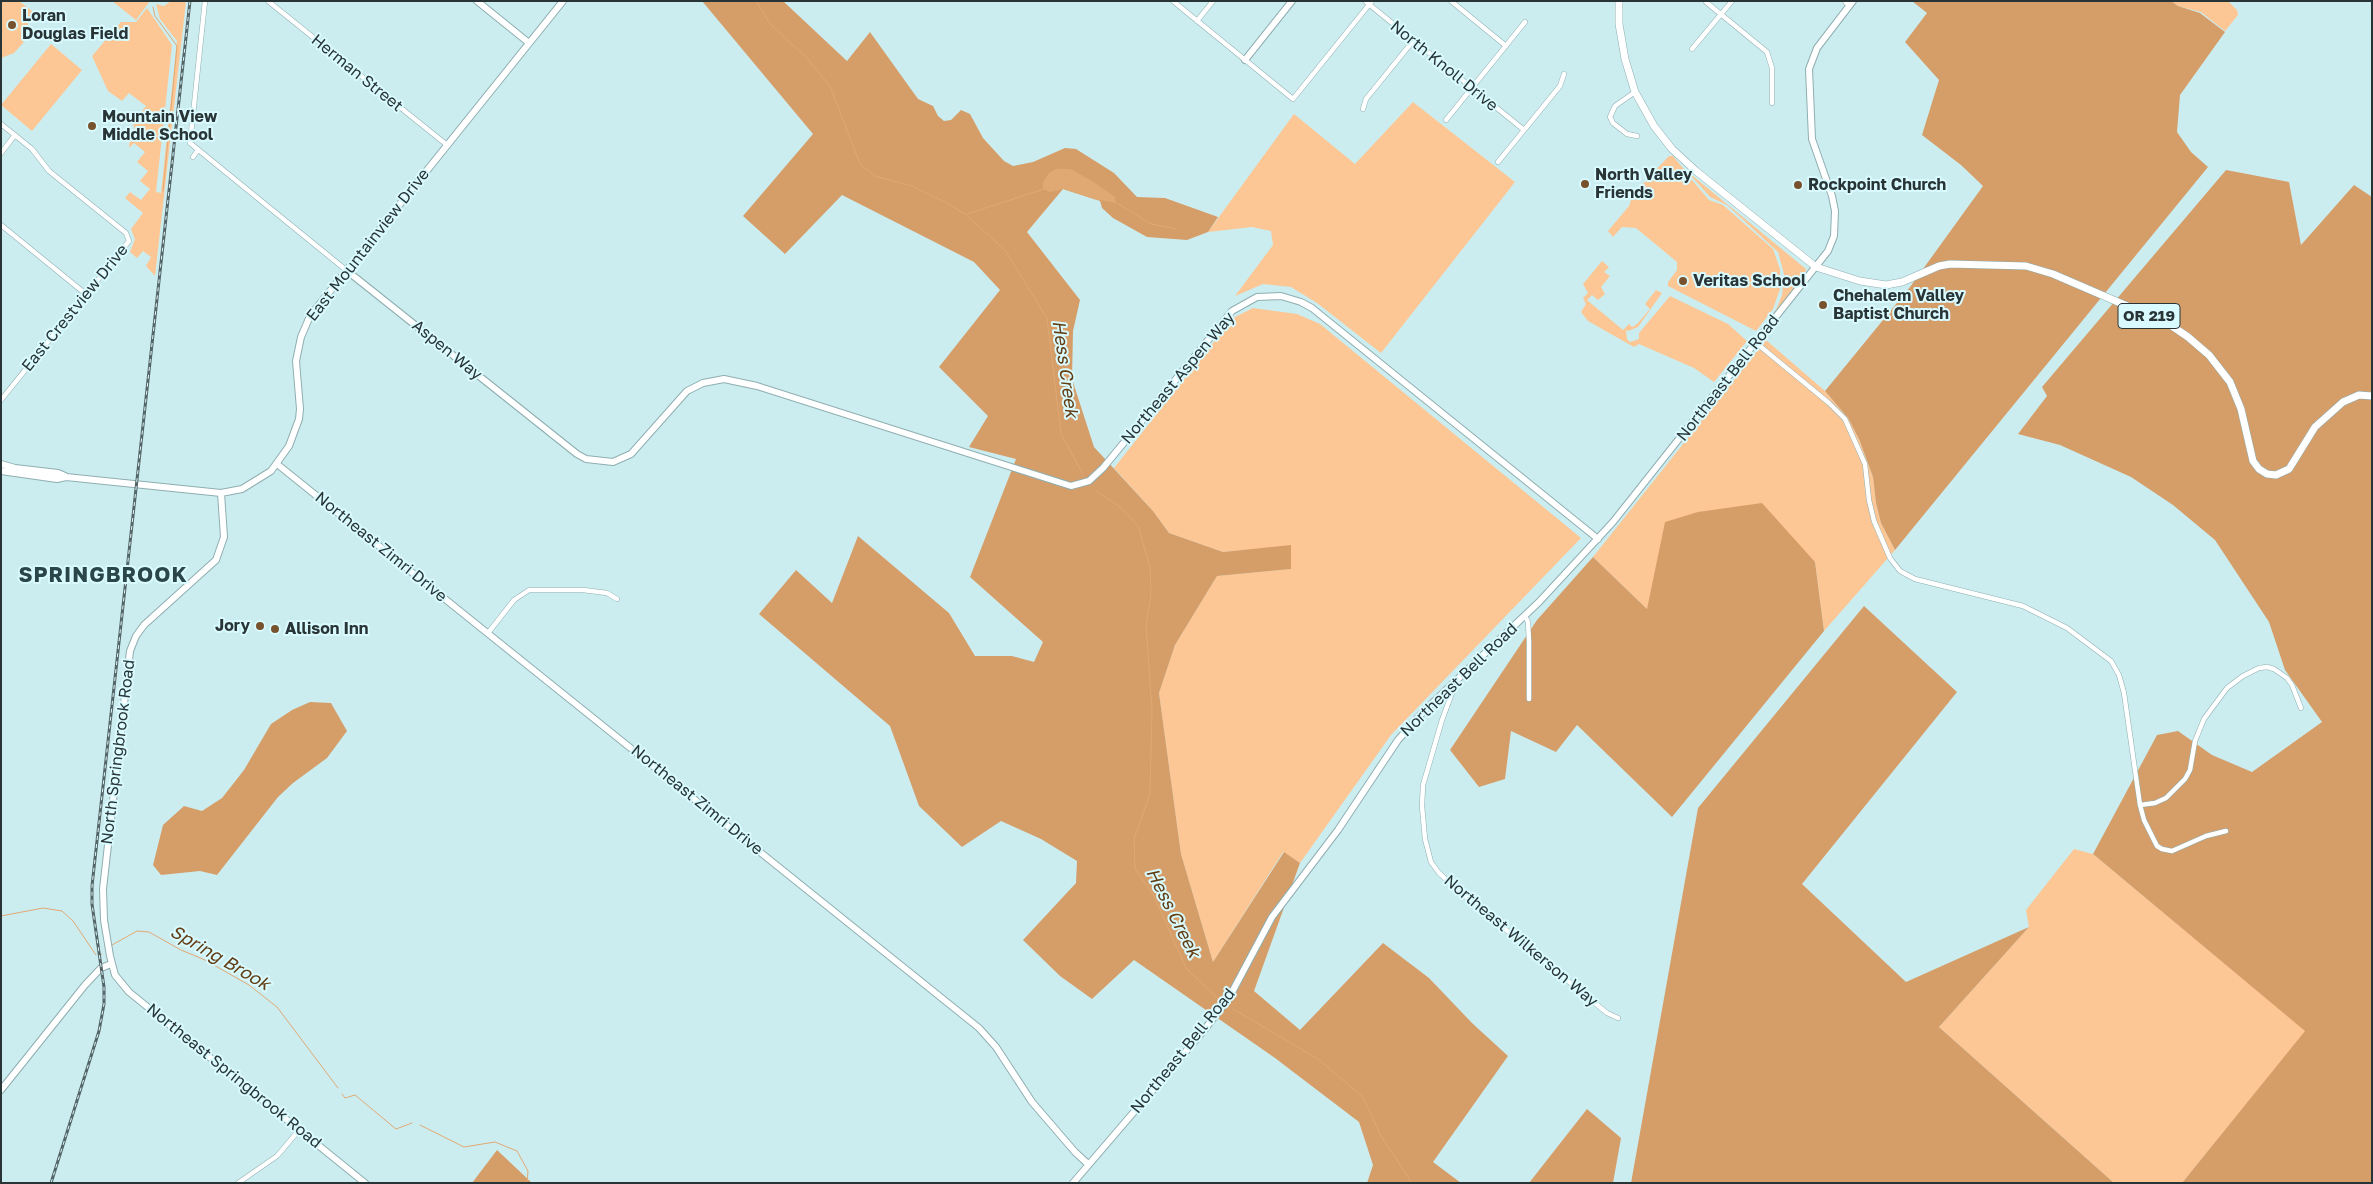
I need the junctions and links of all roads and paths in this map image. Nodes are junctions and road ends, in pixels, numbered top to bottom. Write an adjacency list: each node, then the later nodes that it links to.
1 (205, 1): 33 (street)
2 (268, 1): 32 (street, Herman Street)
3 (477, 1): 18 (street)
4 (563, 1): 18 (street, East Mountainview Drive)
5 (1173, 1): 15 (street)
6 (1213, 1): 15 (street)
7 (1292, 1): 21 (street)
8 (1451, 1): 19 (street)
9 (1619, 1): 24 (main road, OR 219)
10 (1732, 1): 14 (street)
11 (1369, 2): 17 (street, North Knoll Drive); 21 (street)
12 (1706, 2): 14 (street)
13 (1848, 2): 38 (street, Northeast Bell Road)
14 (1721, 14): 20 (street); 25 (street)
15 (1197, 21): 21 (street)
16 (1526, 22): 19 (street)
17 (1413, 41): 23 (street, North Knoll Drive); 26 (street)
18 (529, 44): 32 (street, East Mountainview Drive)
19 (1506, 46): 23 (street)
20 (1692, 49)
21 (1245, 60)
22 (1564, 74): 29 (street)
23 (1472, 88): 27 (street); 29 (street, North Knoll Drive)
24 (1635, 92): 31 (street); 38 (main road, OR 219)
25 (1772, 103)
26 (1364, 109)
27 (1446, 120)
28 (1, 124): 30 (street)
29 (1524, 130): 36 (street)
30 (15, 136): 34 (street); 40 (street, East Crestview Drive)
31 (1637, 136)
32 (447, 145): 39 (street, East Mountainview Drive)
33 (198, 150): 35 (street); 39 (street, Aspen Way)
34 (1, 153)
35 (193, 157)
36 (1498, 162)
37 (1, 225): 40 (street)
38 (1816, 267): 41 (street, Northeast Bell Road); 43 (main road, OR 219)
39 (346, 270): 42 (street, Aspen Way); 46 (street, East Mountainview Drive)
40 (87, 295): 44 (street, East Crestview Drive)
41 (1756, 342): 50 (street, Northeast Bell Road); 57 (street)
42 (703, 383): 50 (street, Northeast Aspen Way)
43 (2372, 396)
44 (1, 400)
45 (1, 464): 48 (street)
46 (277, 464): 49 (street, East Mountainview Drive); 53 (street, Northeast Zimri Drive)
47 (1, 471): 48 (street)
48 (66, 477): 49 (street)
49 (221, 493): 59 (street, North Springbrook Road)
50 (1598, 539): 52 (street, Northeast Bell Road)
51 (618, 599): 53 (street)
52 (1525, 616): 54 (street, Northeast Bell Road); 55 (street)
53 (488, 633): 65 (street, Northeast Zimri Drive)
54 (1451, 684): 60 (street, Northeast Wilkerson Way); 65 (street, Northeast Bell Road)
55 (1529, 700)
56 (2301, 708): 57 (street)
57 (2140, 805): 58 (street)
58 (2226, 831)
59 (111, 964): 62 (street); 64 (street, Northeast Springbrook Road)
60 (1618, 1018)
61 (1, 1077): 62 (street)
62 (8, 1082): 63 (street)
63 (1, 1090)
64 (300, 1129): 66 (street); 67 (street, Northeast Springbrook Road)
65 (1088, 1164): 68 (street, Northeast Bell Road)
66 (238, 1183)
67 (365, 1183)
68 (1073, 1183)

